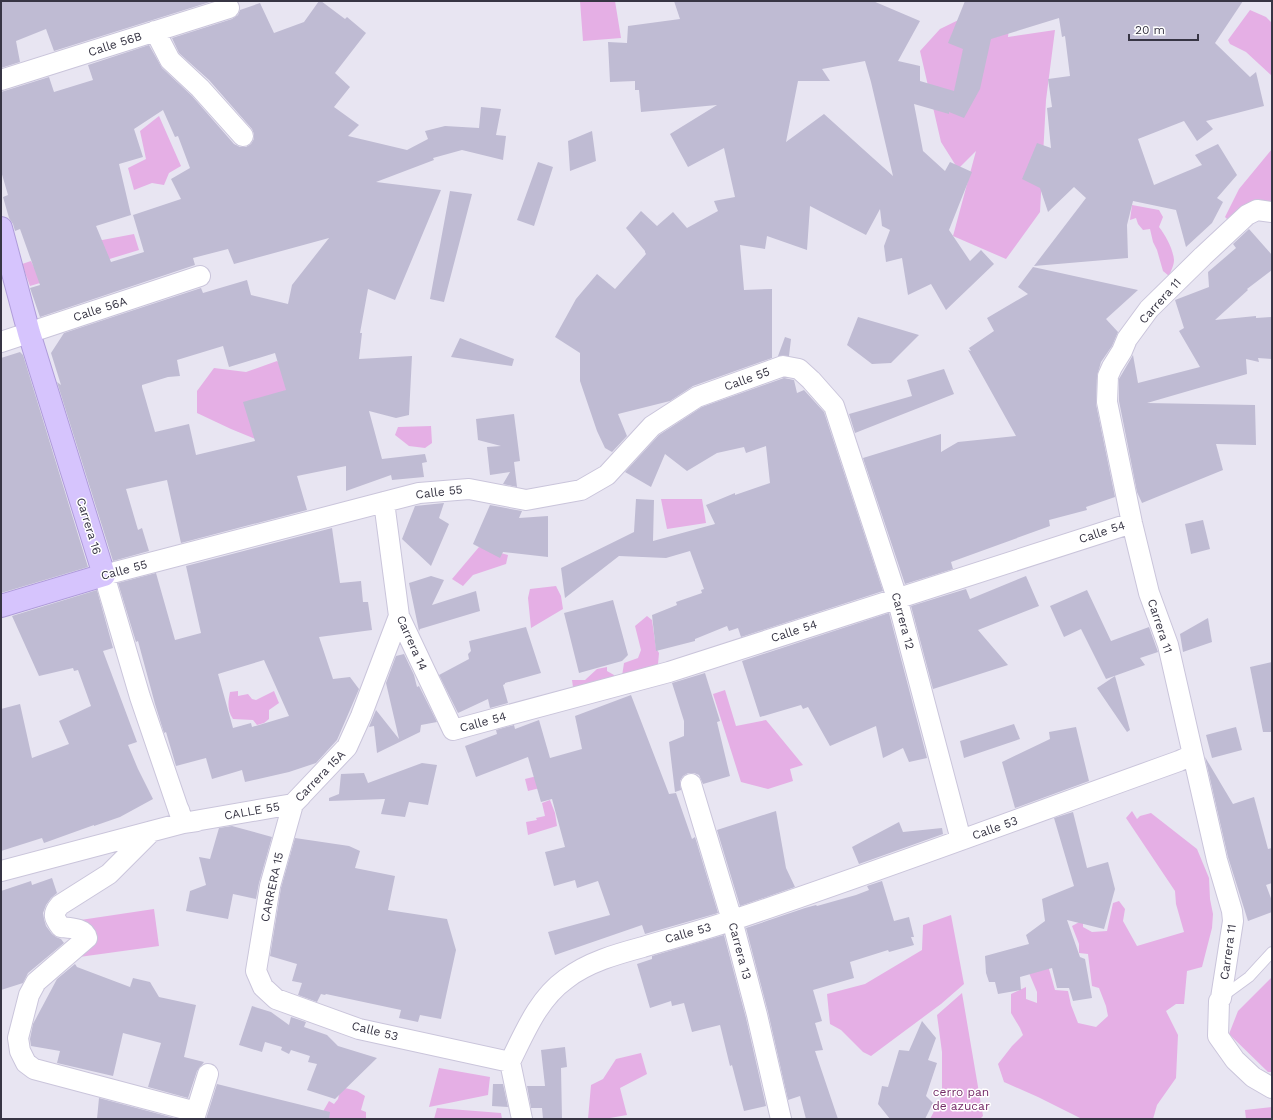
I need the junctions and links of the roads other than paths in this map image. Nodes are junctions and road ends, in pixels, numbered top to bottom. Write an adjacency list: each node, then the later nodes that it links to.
1 (229, 8): 2 (street, Calle 56B)
2 (155, 31): 3 (street, Calle 56B); 4 (street)
3 (1, 80)
4 (243, 136)
5 (1272, 212): 12 (street, Carrera 11)
6 (1, 228): 8 (street, Carrera 16)
7 (200, 276): 8 (street, Calle 56A)
8 (30, 333): 9 (street, Calle 56A); 13 (street, Carrera 16)
9 (1, 342)
10 (526, 500): 11 (street, Calle 55); 14 (street, Carrera 12)
11 (384, 502): 13 (street, Calle 55); 16 (street, Carrera 14)
12 (1132, 523): 14 (street, Calle 54); 18 (street, Carrera 11)
13 (104, 575): 15 (street, Calle 55); 21 (street, Carrera 16)
14 (897, 598): 17 (street, Calle 54); 23 (street, Carrera 12)
15 (1, 606)
16 (399, 617): 17 (street, Carrera 14); 20 (street, CALLE 55)
17 (453, 730)
18 (1192, 755): 23 (street, Calle 53); 28 (street, Carrera 11)
19 (691, 784): 25 (street, Carrera 13)
20 (292, 804): 21 (street, CALLE 55); 27 (street, CARRERA 15)
21 (183, 823): 22 (street)
22 (152, 831): 24 (street); 32 (street)
23 (961, 840): 25 (street, Calle 53)
24 (1, 871)
25 (732, 920): 29 (street, Calle 53); 34 (street, Carrera 13)
26 (1272, 952): 28 (lane)
27 (256, 971): 29 (street, Calle 53)
28 (1221, 998): 31 (street, Carrera 11)
29 (510, 1062): 33 (street)
30 (208, 1074): 32 (street)
31 (1272, 1088)
32 (195, 1115)
33 (522, 1119)
34 (781, 1119)

